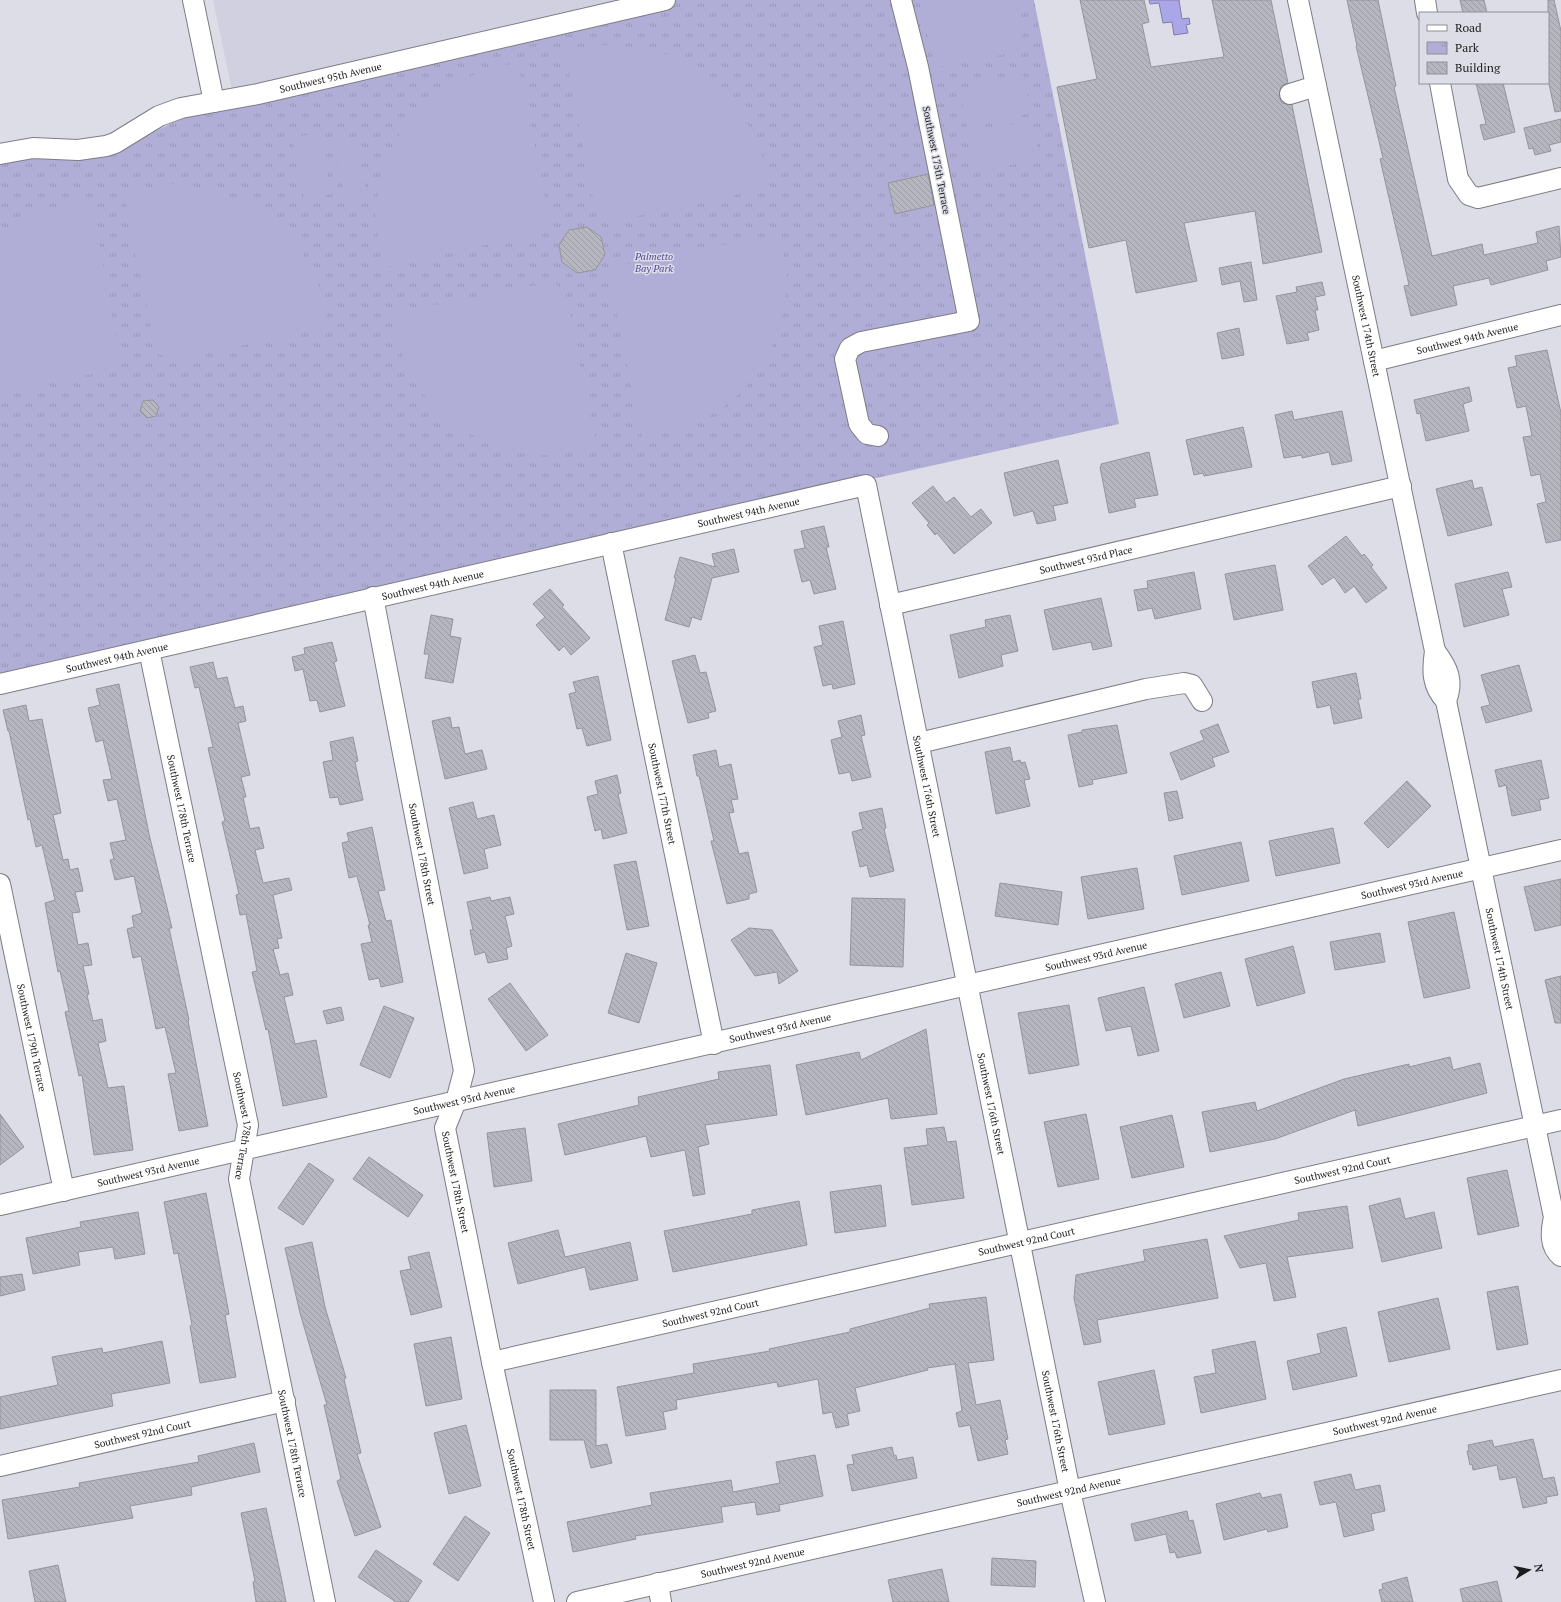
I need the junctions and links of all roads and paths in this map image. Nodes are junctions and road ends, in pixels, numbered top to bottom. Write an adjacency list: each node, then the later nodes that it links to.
1 (193, 0): 10 (street)
2 (665, 0): 10 (street, Southwest 95th Avenue)
3 (900, 0): 15 (street, Southwest 175th Terrace)
4 (1298, 0): 8 (street, Southwest 174th Street)
5 (1424, 0): 6 (street)
6 (1427, 12)
7 (1440, 84): 12 (street)
8 (1316, 86): 9 (street); 14 (street, Southwest 174th Street)
9 (1290, 94)
10 (214, 102): 11 (street, Southwest 95th Avenue)
11 (0, 154)
12 (1561, 178)
13 (1561, 315): 14 (street, Southwest 94th Avenue)
14 (1374, 361): 16 (street, Southwest 174th Street)
15 (878, 436)
16 (1401, 486): 19 (street, Southwest 93rd Place); 25 (street, Southwest 174th Street)
17 (611, 543): 18 (street, Southwest 94th Avenue); 19 (street, Southwest 94th Avenue); 28 (street, Southwest 177th Street)
18 (373, 597): 20 (street, Southwest 94th Avenue); 29 (street, Southwest 178th Street)
19 (890, 605): 23 (street, Southwest 176th Street)
20 (149, 650): 21 (street, Southwest 94th Avenue); 32 (street, Southwest 178th Terrace)
21 (0, 684)
22 (1202, 702): 23 (street)
23 (919, 743): 27 (street, Southwest 176th Street)
24 (1561, 850): 25 (street, Southwest 93rd Avenue)
25 (1480, 868): 27 (street, Southwest 93rd Avenue); 31 (street, Southwest 174th Street)
26 (0, 884): 33 (street, Southwest 179th Terrace)
27 (967, 984): 28 (street, Southwest 93rd Avenue); 36 (street, Southwest 176th Street)
28 (714, 1044): 29 (street, Southwest 93rd Avenue)
29 (456, 1101): 32 (street, Southwest 93rd Avenue); 38 (street, Southwest 178th Street)
30 (1561, 1120): 31 (street, Southwest 92nd Court)
31 (1536, 1125): 35 (street, Southwest 174th Street); 36 (street, Southwest 92nd Court)
32 (244, 1149): 33 (street, Southwest 93rd Avenue); 40 (street, Southwest 178th Terrace)
33 (64, 1191): 34 (street, Southwest 93rd Avenue)
34 (0, 1205)
35 (1558, 1221): 37 (street, Southwest 174th Street)
36 (1020, 1242): 38 (street, Southwest 92nd Court); 42 (street, Southwest 176th Street)
37 (1561, 1256)
38 (492, 1362): 45 (street, Southwest 178th Street)
39 (1561, 1380): 42 (street, Southwest 92nd Avenue)
40 (285, 1401): 41 (street, Southwest 92nd Court); 44 (street, Southwest 178th Terrace)
41 (0, 1466)
42 (1070, 1491): 43 (street, Southwest 92nd Avenue); 47 (street, Southwest 176th Street)
43 (659, 1593): 46 (street, Southwest 92nd Avenue)
44 (325, 1602)
45 (544, 1602)
46 (577, 1602)
47 (1095, 1602)

